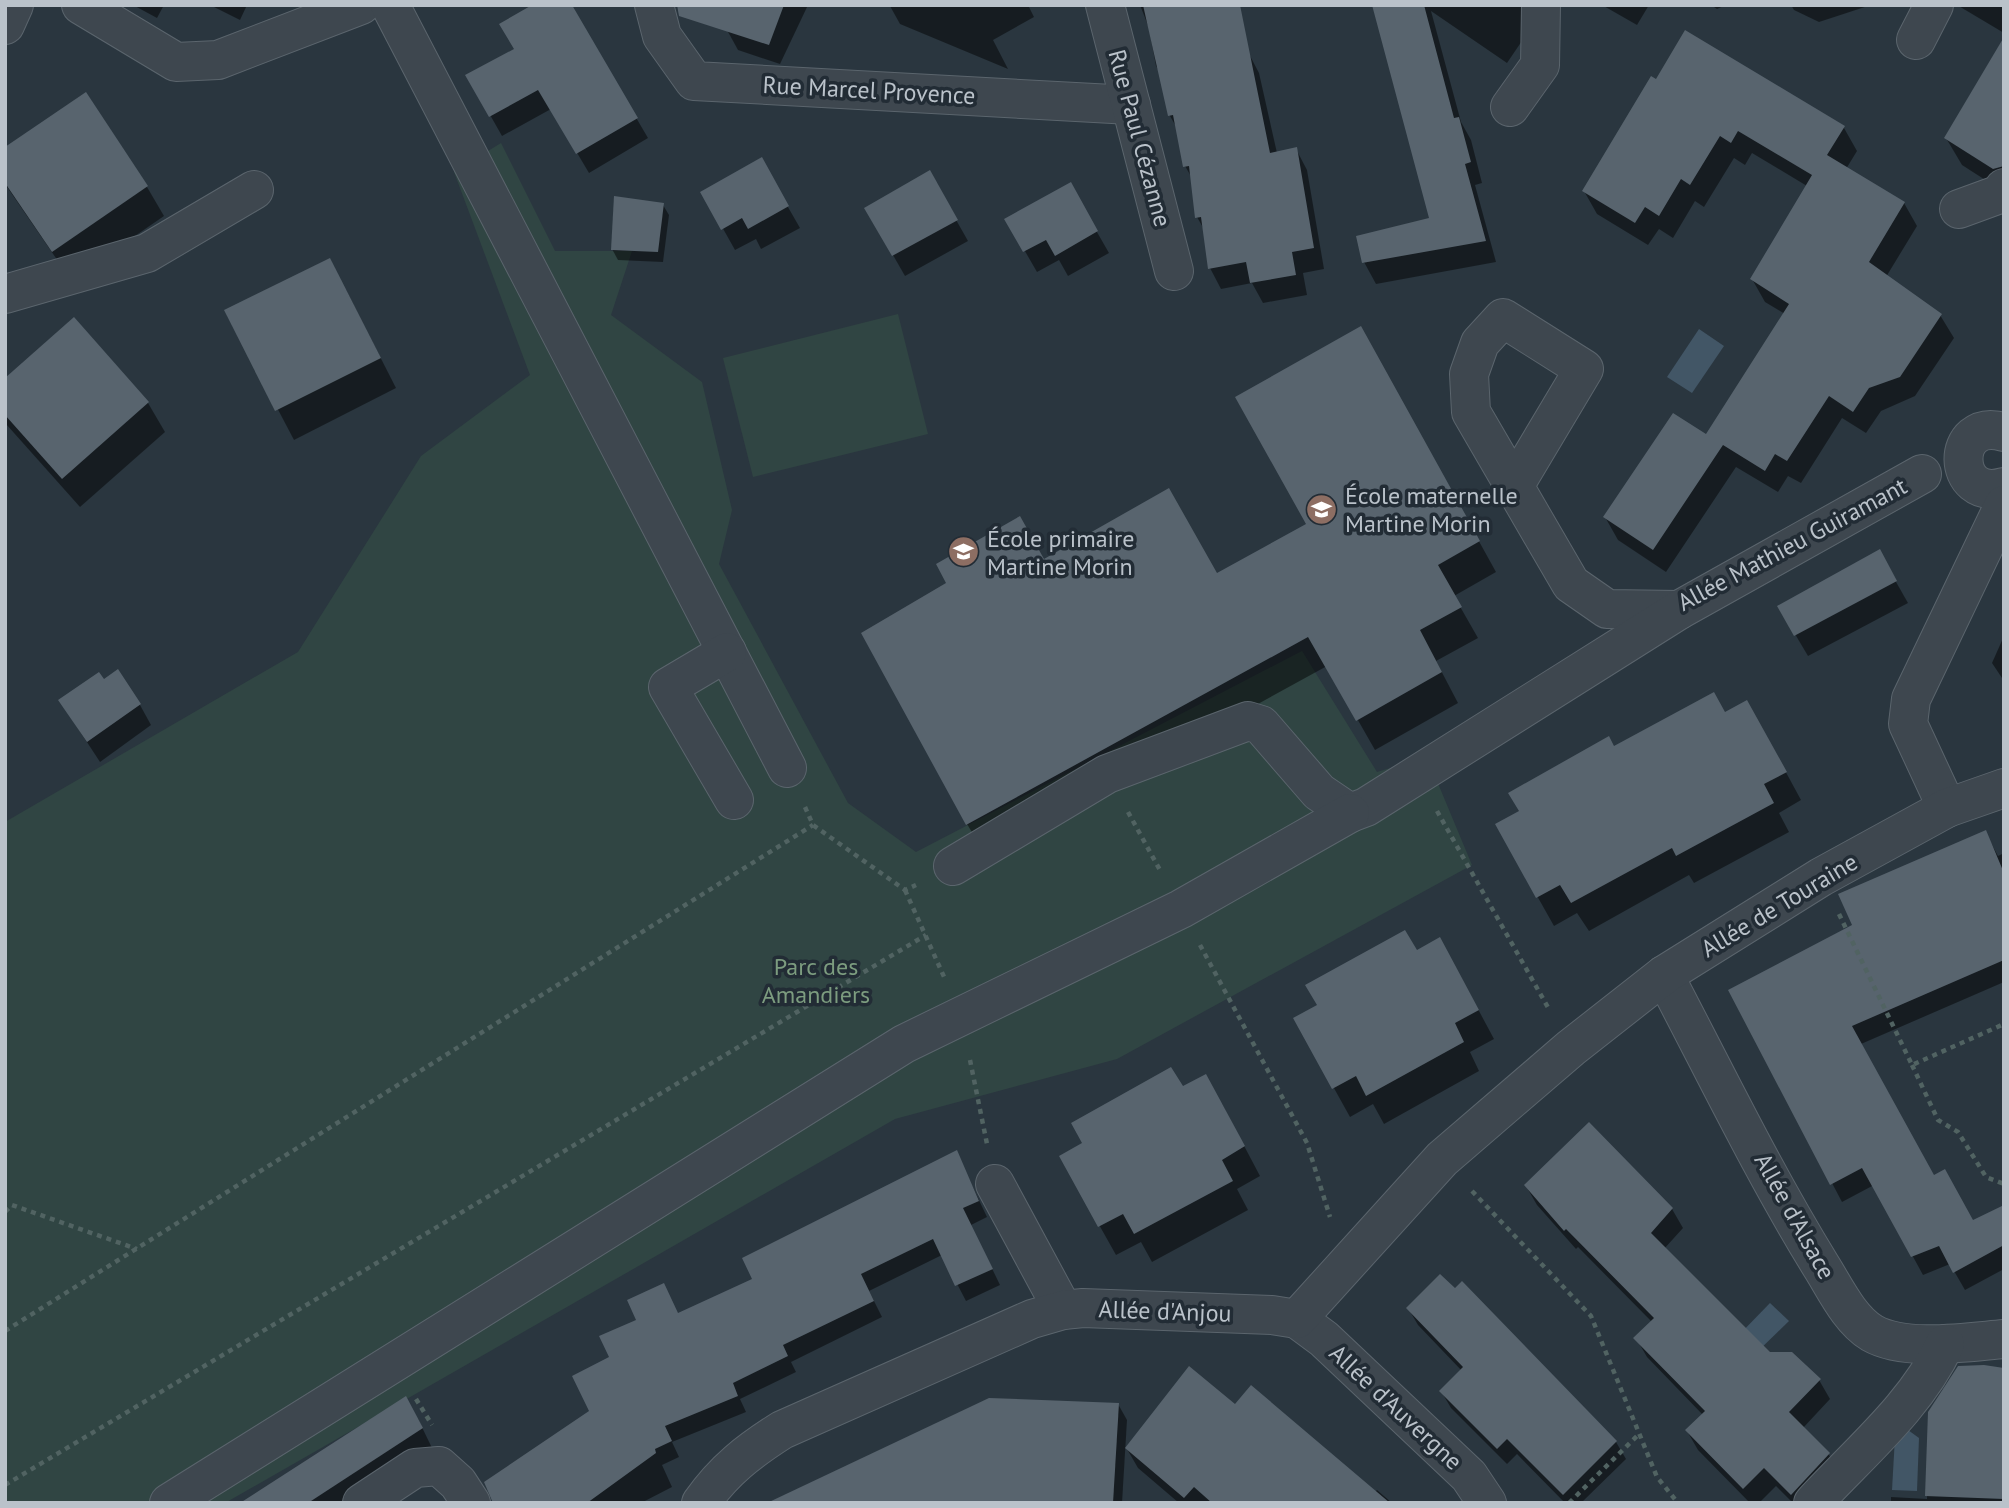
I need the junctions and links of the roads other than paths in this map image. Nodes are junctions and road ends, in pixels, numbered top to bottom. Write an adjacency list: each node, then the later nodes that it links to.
1 (14, 5): 9 (street)
2 (81, 5): 3 (street)
3 (361, 5)
4 (390, 5): 22 (street)
5 (654, 5): 11 (street, Rue Marcel Provence)
6 (1105, 5): 11 (street, Rue Paul Cézanne)
7 (1541, 5): 12 (street)
8 (1934, 5): 10 (street)
9 (5, 25)
10 (1916, 40)
11 (1131, 105): 16 (street, Rue Paul Cézanne)
12 (1510, 107)
13 (2004, 188): 15 (street)
14 (254, 190): 17 (street)
15 (1959, 208)
16 (1174, 271)
17 (5, 294)
18 (2003, 430): 19 (street, Allée Mathieu Guiramant)
19 (1983, 481): 21 (street, Allée Mathieu Guiramant); 26 (street)
20 (1513, 488): 21 (street, Allée Mathieu Guiramant)
21 (1679, 610): 27 (street)
22 (727, 652): 23 (street); 25 (street)
23 (787, 768)
24 (2004, 788): 26 (street, Allée de Touraine)
25 (734, 800)
26 (1947, 808): 29 (street, Allée de Touraine)
27 (1350, 813): 28 (street); 35 (street)
28 (953, 866)
29 (1664, 975): 32 (street, Allée de Touraine); 34 (street, Allée d'Alsace)
30 (995, 1184): 31 (street)
31 (1063, 1310): 32 (street, Allée d'Anjou); 38 (street, Allée d'Anjou)
32 (1297, 1319): 39 (street, Allée d'Auvergne)
33 (2004, 1339): 34 (street, Allée d'Alsace)
34 (1945, 1344): 40 (street)
35 (169, 1503)
36 (362, 1503): 37 (street)
37 (471, 1503)
38 (701, 1503)
39 (1487, 1503)
40 (1813, 1503)

